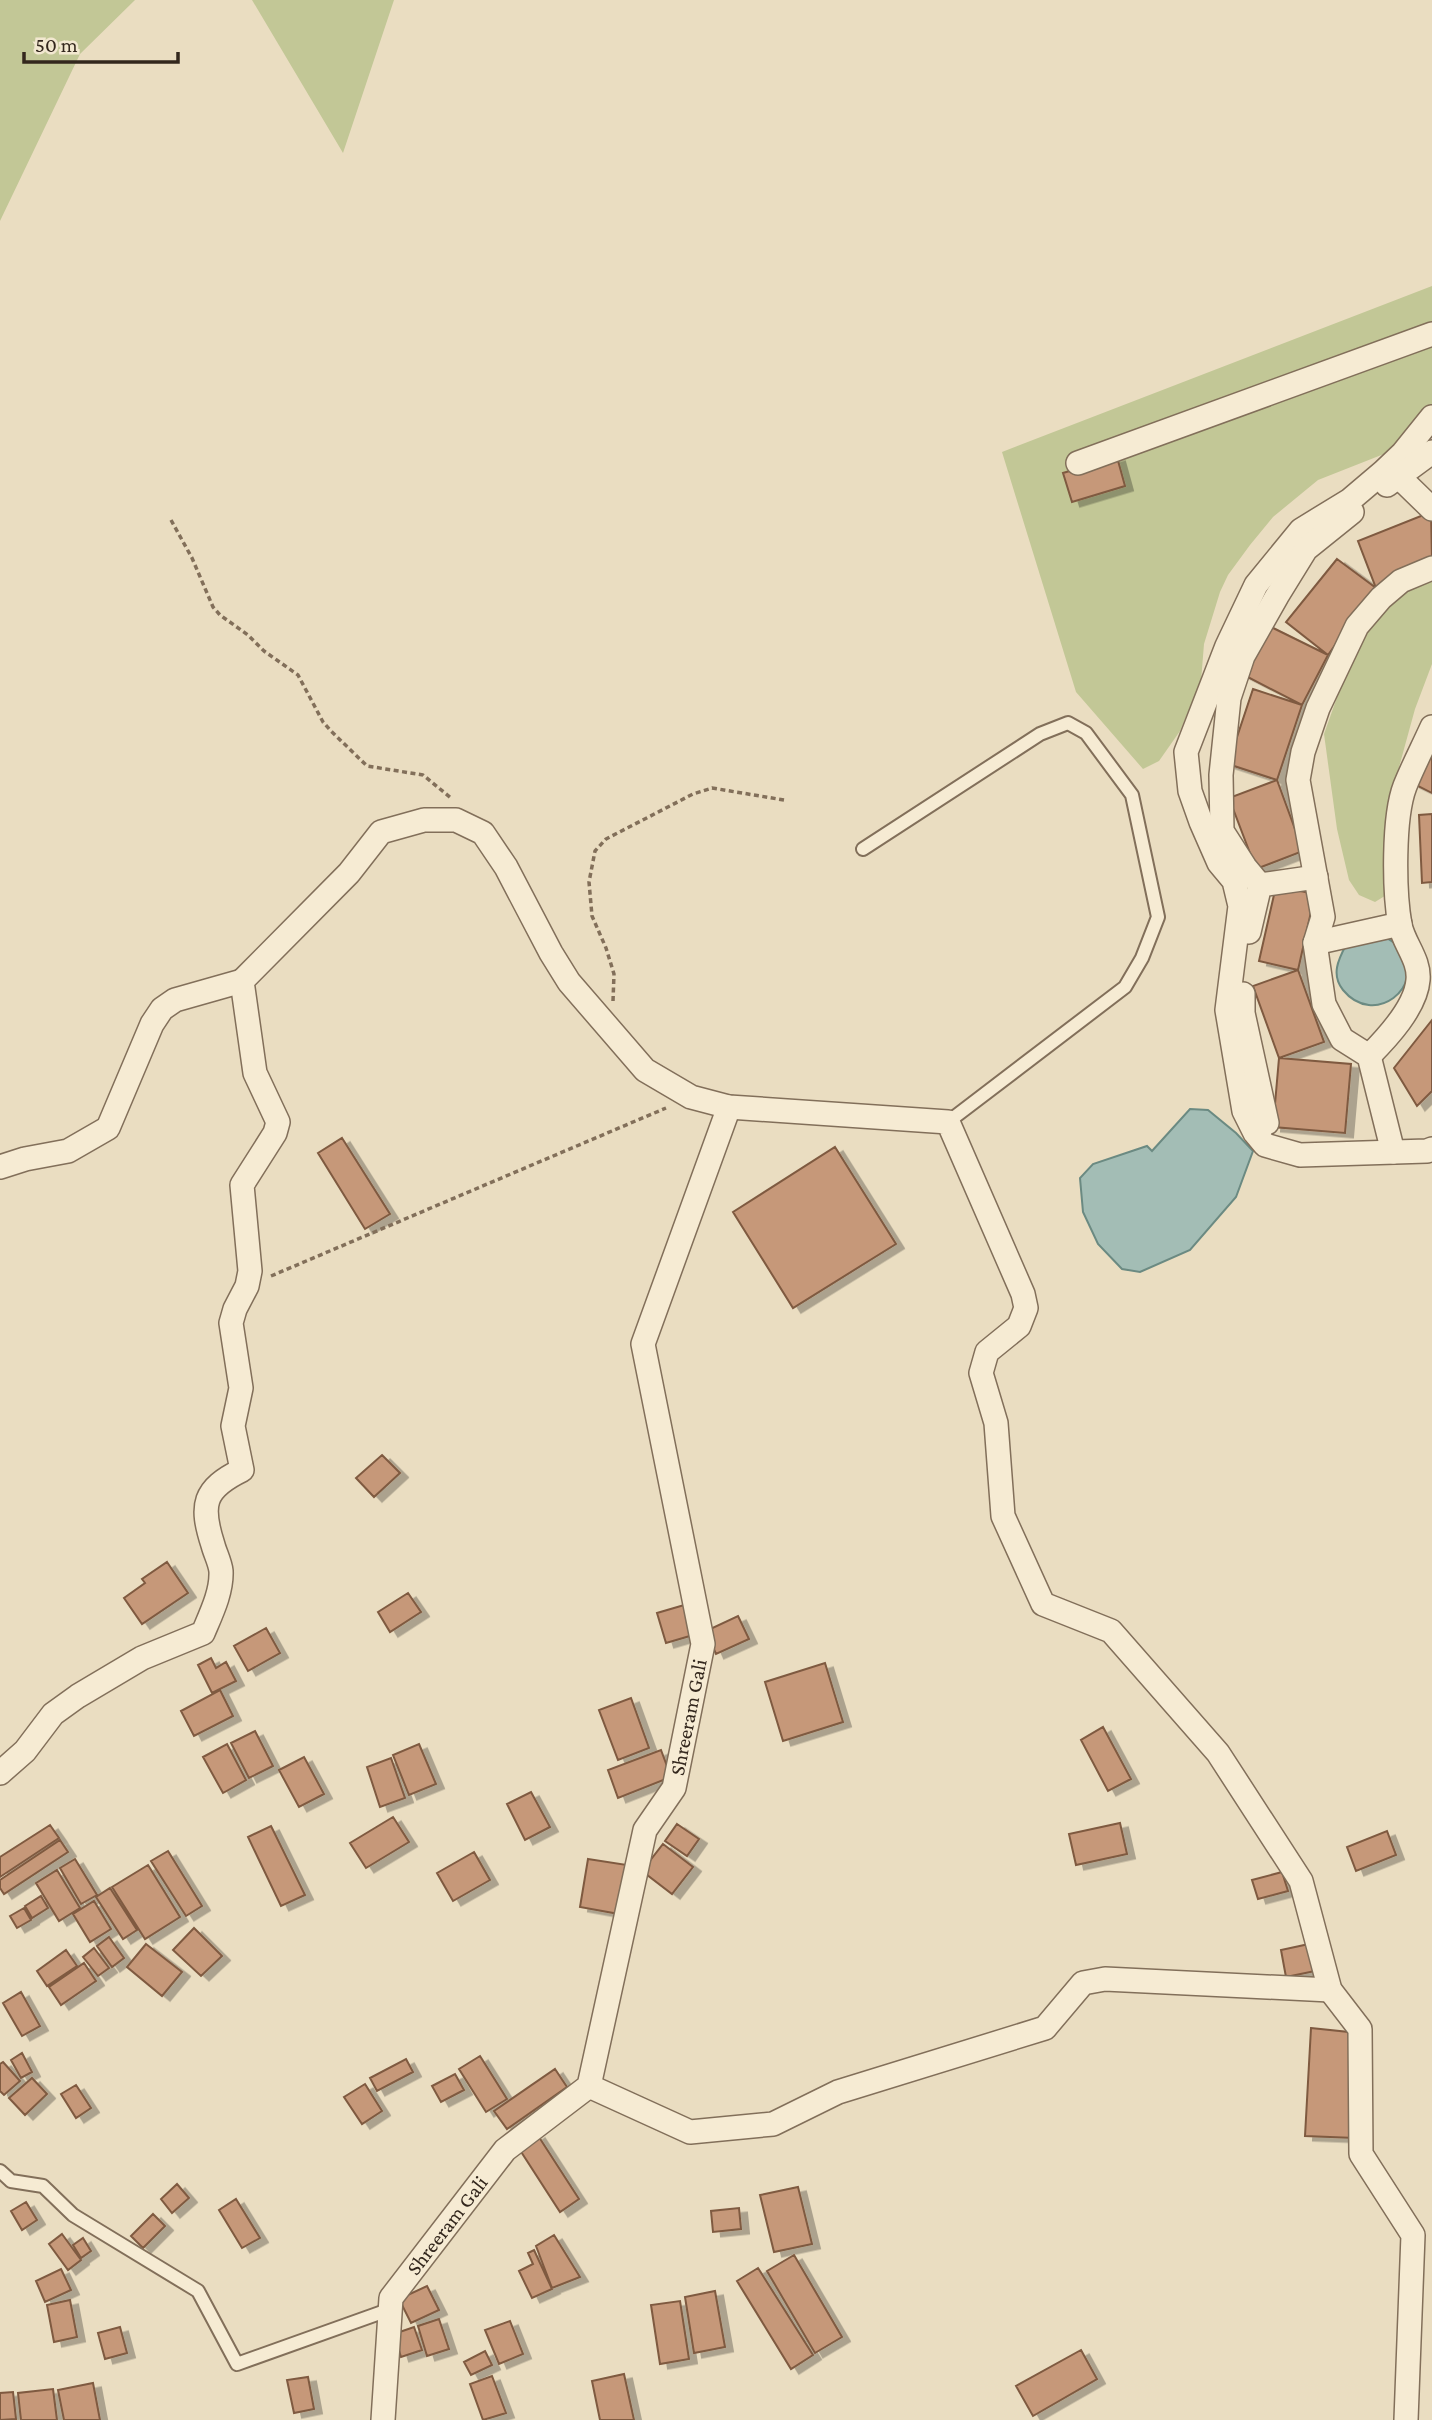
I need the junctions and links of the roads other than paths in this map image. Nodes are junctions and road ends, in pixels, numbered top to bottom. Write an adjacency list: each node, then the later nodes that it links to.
1 (1432, 334): 4 (street)
2 (1432, 416): 20 (street)
3 (1432, 452): 5 (street)
4 (1078, 463)
5 (1398, 476): 6 (street); 11 (street)
6 (1432, 509)
7 (1432, 568): 10 (street)
8 (1432, 727): 12 (street)
9 (863, 849): 17 (lane)
10 (1317, 877): 11 (street); 13 (street)
11 (1260, 886): 18 (street)
12 (1400, 924): 13 (street); 15 (street)
13 (1315, 943): 15 (street)
14 (242, 981): 16 (street); 21 (street); 22 (street)
15 (1369, 1056): 20 (street)
16 (729, 1107): 17 (street); 24 (street, Shreeram Gali)
17 (948, 1122): 23 (street)
18 (1267, 1123)
19 (1432, 1149): 20 (street)
20 (1393, 1152)
21 (0, 1167)
22 (0, 1773)
23 (1330, 1990): 24 (street); 26 (street)
24 (589, 2086): 27 (street, Shreeram Gali)
25 (0, 2171): 27 (lane)
26 (1422, 2234): 29 (street)
27 (391, 2309): 28 (street, Shreeram Gali)
28 (383, 2420)
29 (1406, 2420)

